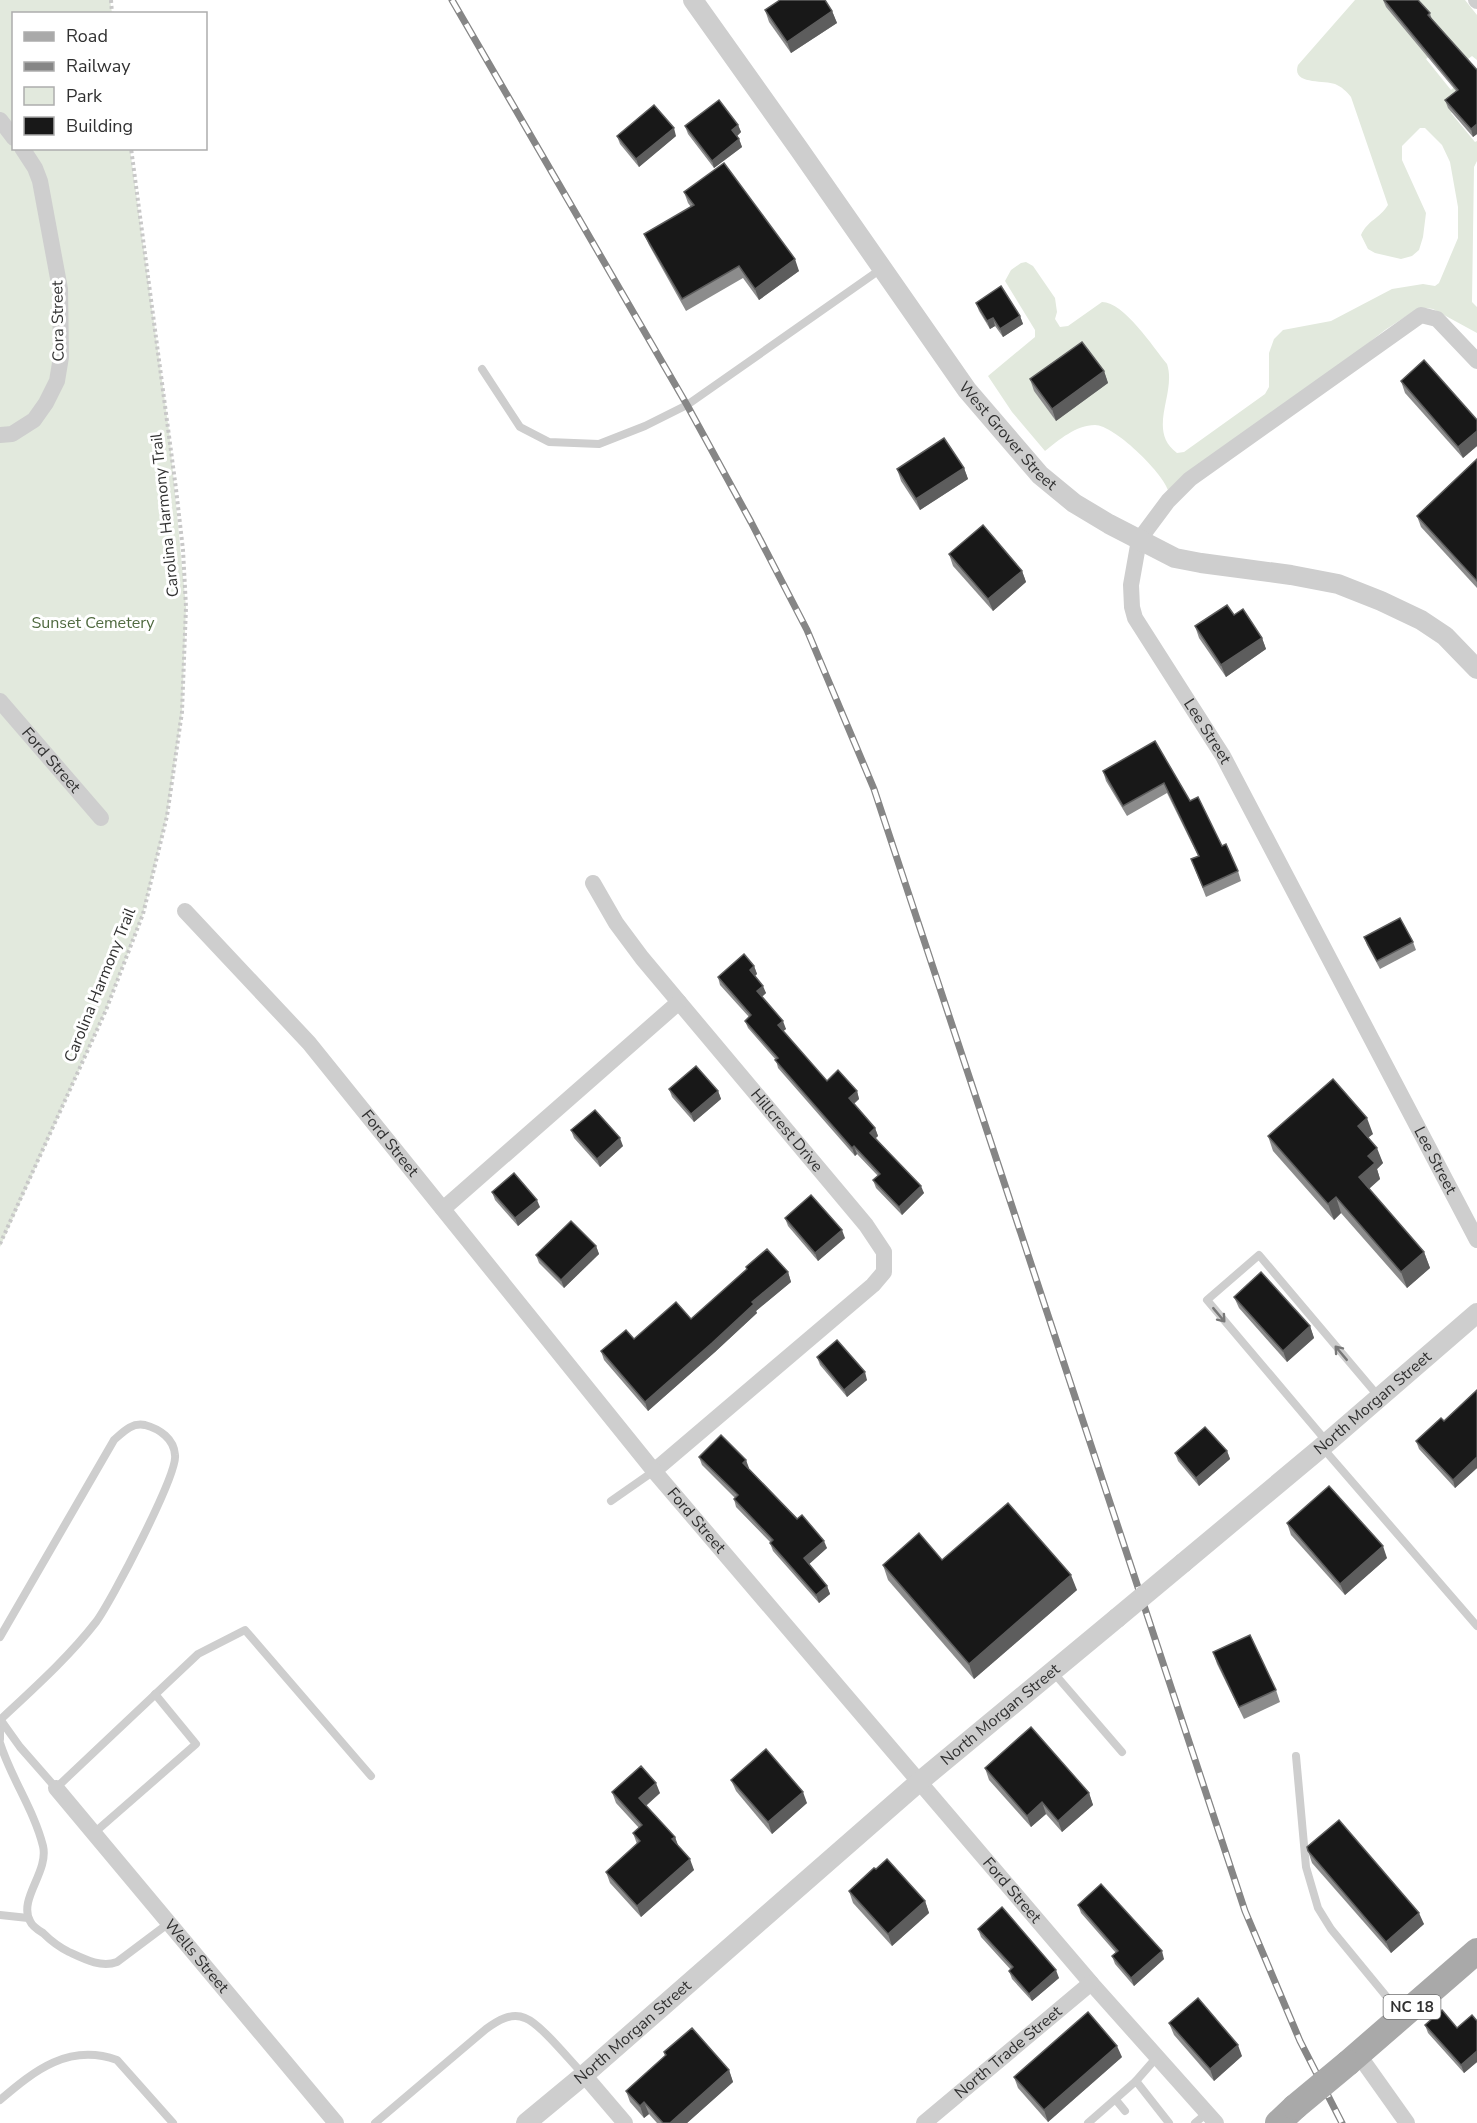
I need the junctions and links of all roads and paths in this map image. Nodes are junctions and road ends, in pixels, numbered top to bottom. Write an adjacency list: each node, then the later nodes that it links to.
1 (693, 0): 6 (street, West Grover Street)
2 (0, 120): 3 (street)
3 (12, 135)
4 (23, 150): 9 (street, Cora Street)
5 (130, 150): 19 (path, Carolina Harmony Trail)
6 (883, 268): 8 (lane); 10 (street, West Grover Street)
7 (1477, 361): 10 (street, Lee Street)
8 (482, 369)
9 (0, 435)
10 (1139, 540): 11 (street, West Grover Street); 18 (street, Lee Street)
11 (1477, 669)
12 (0, 701): 13 (street, Ford Street)
13 (101, 818)
14 (593, 884): 16 (street, Hillcrest Drive)
15 (185, 911): 17 (street, Ford Street)
16 (679, 1002): 17 (street); 23 (street, Hillcrest Drive)
17 (443, 1209): 23 (street, Ford Street)
18 (1477, 1240)
19 (0, 1244)
20 (1477, 1313): 21 (street, North Morgan Street)
21 (1379, 1398): 22 (street, North Morgan Street); 22 (lane, one-way to 22)
22 (1325, 1445): 25 (lane); 27 (street, North Morgan Street, bridge)
23 (654, 1471): 24 (lane); 34 (street, Ford Street)
24 (611, 1502)
25 (1477, 1626)
26 (0, 1636): 29 (lane)
27 (1053, 1672): 31 (lane); 34 (street, North Morgan Street)
28 (155, 1695): 33 (lane); 35 (lane); 36 (lane)
29 (0, 1720): 30 (lane); 35 (lane)
30 (0, 1741): 38 (lane)
31 (1122, 1752)
32 (1296, 1756): 42 (lane)
33 (371, 1776)
34 (919, 1782): 41 (street, Ford Street); 45 (street, North Morgan Street)
35 (56, 1788): 36 (street, Wells Street)
36 (94, 1833): 39 (street, Wells Street)
37 (0, 1915): 38 (lane)
38 (28, 1918): 39 (lane)
39 (169, 1923): 54 (street, Wells Street)
40 (1477, 1951): 42 (main road, NC 18)
41 (1091, 1983): 43 (street, Ford Street); 58 (street, North Trade Street)
42 (1402, 2016): 44 (main road, NC 18)
43 (1157, 2057): 46 (lane); 51 (street, Ford Street)
44 (1353, 2059): 50 (main road, NC 18, bridge); 60 (street)
45 (584, 2075): 55 (lane); 56 (street, North Morgan Street); 57 (street)
46 (1136, 2081): 48 (lane); 59 (lane)
47 (0, 2100): 53 (lane)
48 (1116, 2100): 49 (lane); 52 (lane)
49 (1125, 2111)
50 (1286, 2115)
51 (1206, 2120)
52 (1092, 2122)
53 (173, 2123)
54 (336, 2123)
55 (375, 2123)
56 (526, 2123)
57 (625, 2123)
58 (924, 2123)
59 (1169, 2123)
60 (1407, 2123)

